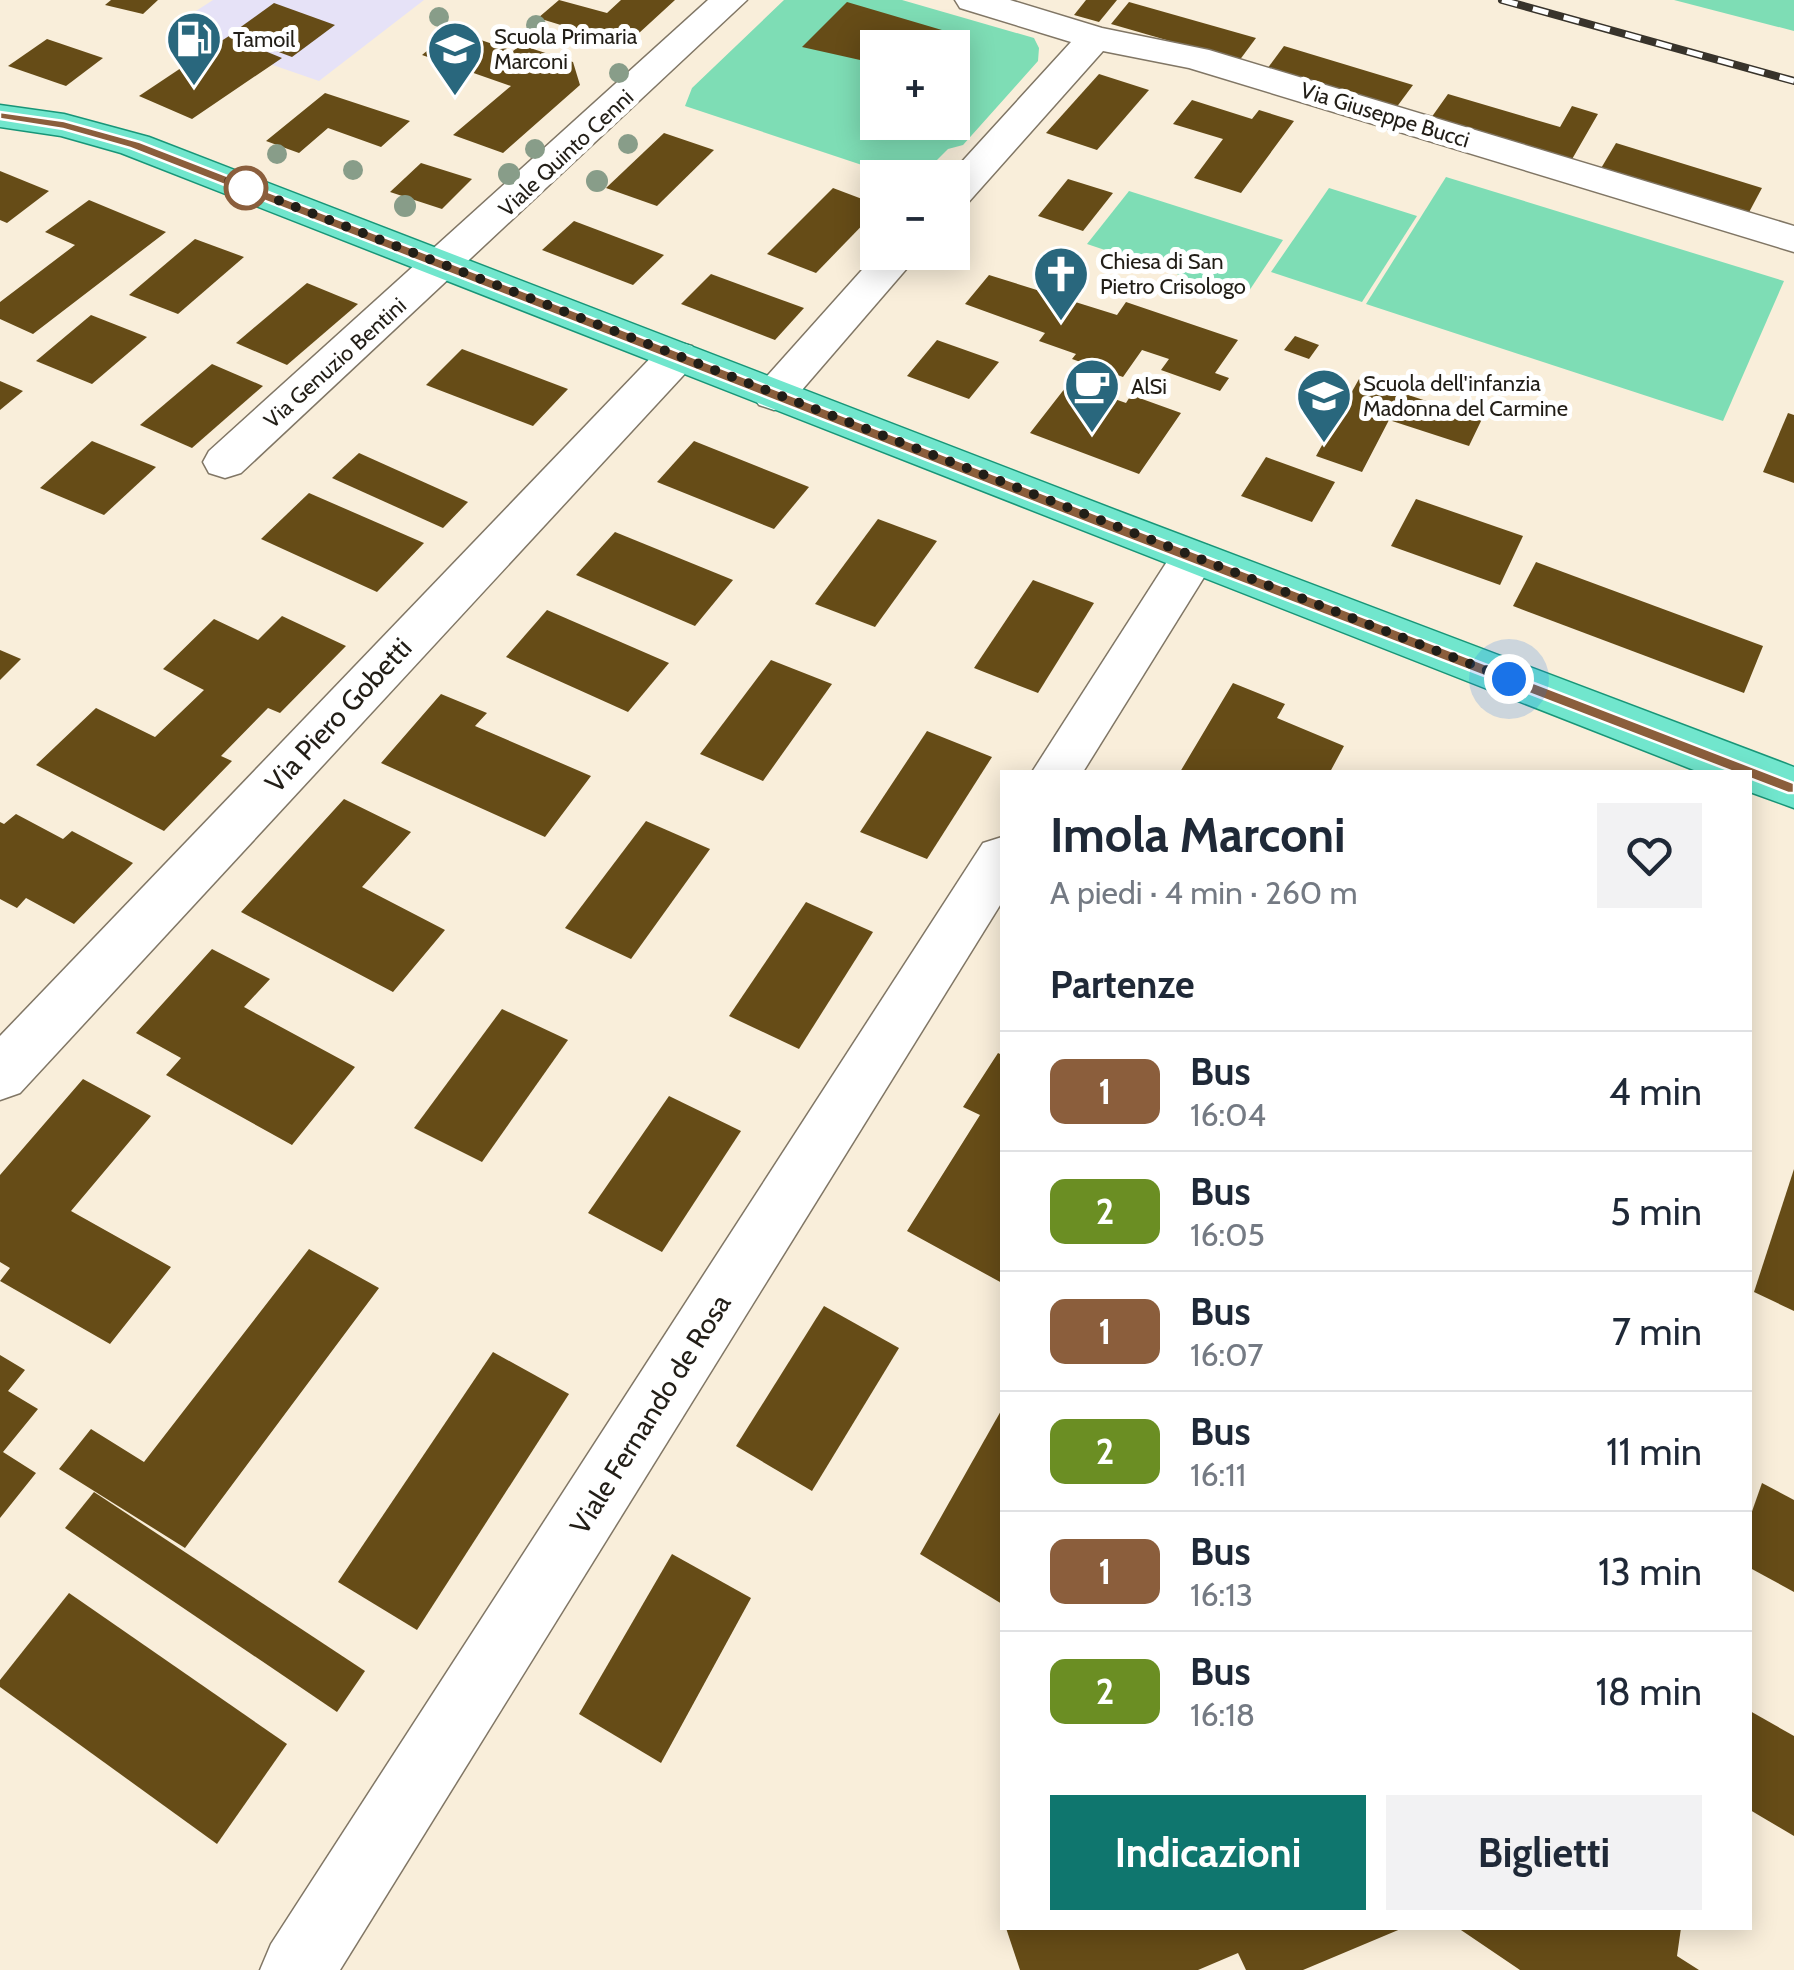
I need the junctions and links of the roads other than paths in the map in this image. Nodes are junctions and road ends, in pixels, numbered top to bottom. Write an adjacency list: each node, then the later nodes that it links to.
1 (729, 0): 7 (street, Viale Quinto Cenni)
2 (974, 0): 3 (street, Via Giuseppe Bucci)
3 (1095, 38): 5 (street); 6 (street, Via Giuseppe Bucci)
4 (0, 116): 7 (main road)
5 (970, 176)
6 (1794, 238)
7 (446, 264): 9 (main road); 11 (street, Via Genuzio Bentini)
8 (886, 270): 10 (street)
9 (677, 356): 10 (main road); 18 (street, Via Piero Gobetti)
10 (774, 394): 12 (main road)
11 (225, 462)
12 (1193, 558): 13 (street); 14 (main road)
13 (1058, 770)
14 (1747, 770)
15 (1752, 772): 16 (main road)
16 (1794, 788)
17 (1000, 861): 19 (street, Viale Fernando de Rosa)
18 (0, 1075)
19 (297, 1970)

